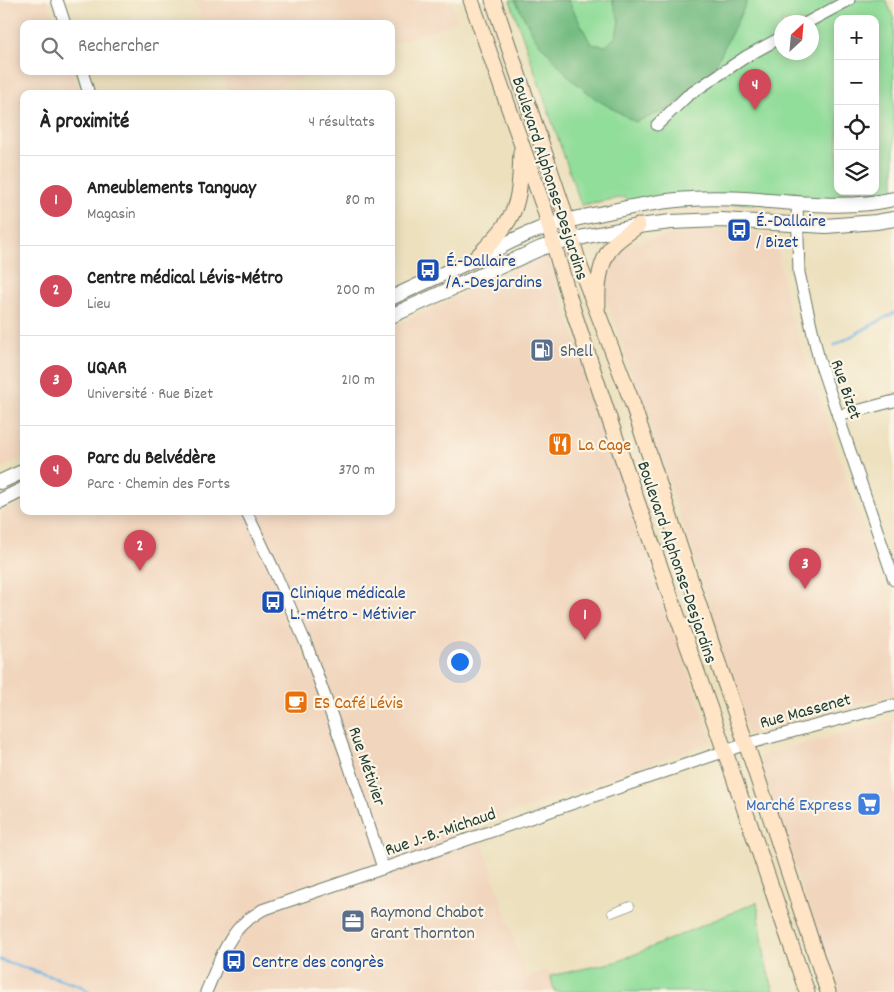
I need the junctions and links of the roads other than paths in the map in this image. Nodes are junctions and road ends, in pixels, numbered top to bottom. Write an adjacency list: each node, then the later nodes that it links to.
1 (57, 0): 6 (street)
2 (471, 0): 11 (main road, Boulevard Alphonse-Desjardins)
3 (493, 0): 15 (main road, Boulevard Alphonse-Desjardins)
4 (849, 0): 5 (street)
5 (819, 16)
6 (64, 20)
7 (774, 41): 10 (street)
8 (83, 75): 9 (street)
9 (88, 90)
10 (657, 125)
11 (522, 145): 17 (main road, Boulevard Alphonse-Desjardins); 21 (main road)
12 (894, 199): 13 (street)
13 (797, 202): 15 (street); 16 (street, Rue Bizet)
14 (894, 219): 16 (street)
15 (566, 221): 17 (street); 19 (main road, Boulevard Alphonse-Desjardins)
16 (797, 224): 18 (street); 26 (street, Rue Bizet)
17 (549, 226): 20 (main road, Boulevard Alphonse-Desjardins); 21 (street)
18 (638, 226): 19 (street); 24 (main road)
19 (572, 240): 20 (street); 24 (main road, Boulevard Alphonse-Desjardins)
20 (554, 244): 23 (street); 36 (main road, Boulevard Alphonse-Desjardins)
21 (474, 259): 22 (street)
22 (395, 296)
23 (395, 314)
24 (599, 316): 35 (main road, Boulevard Alphonse-Desjardins)
25 (894, 401): 26 (street)
26 (838, 416): 32 (street, Rue Bizet)
27 (20, 473): 28 (street)
28 (0, 482)
29 (20, 491): 30 (street)
30 (0, 501)
31 (248, 515): 37 (street, Rue Métivier)
32 (891, 560): 33 (street, Rue Bizet)
33 (894, 580)
34 (894, 705): 35 (street, Rue Massenet)
35 (746, 744): 36 (street, Rue Massenet); 42 (main road, Boulevard Alphonse-Desjardins)
36 (725, 751): 37 (street, Rue J.-B.-Michaud); 41 (main road, Boulevard Alphonse-Desjardins)
37 (383, 868): 40 (street, Rue J.-B.-Michaud)
38 (630, 906): 39 (street)
39 (612, 913)
40 (206, 992)
41 (807, 992)
42 (828, 992)

